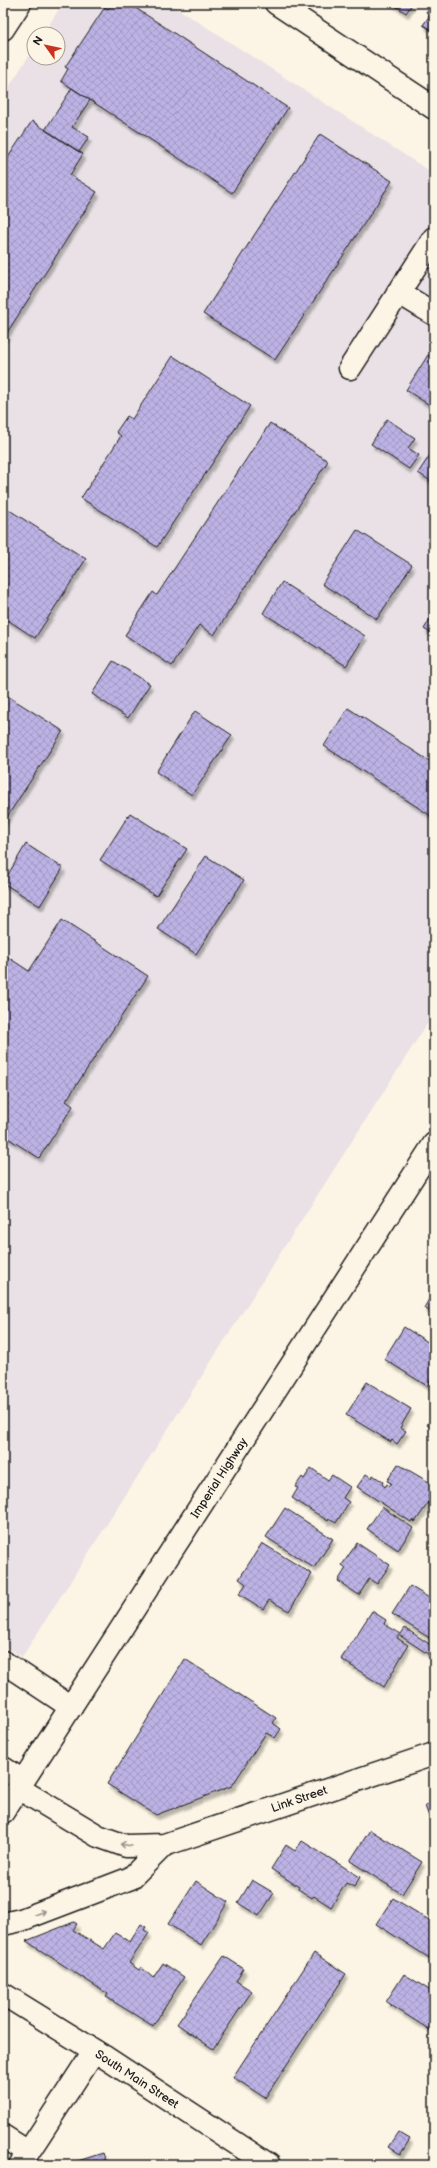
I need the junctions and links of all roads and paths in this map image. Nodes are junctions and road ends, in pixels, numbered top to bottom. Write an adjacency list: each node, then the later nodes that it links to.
1 (20, 3): 3 (main road)
2 (276, 3): 4 (main road)
3 (3, 29)
4 (434, 108)
5 (434, 238): 6 (main road)
6 (398, 292): 7 (main road); 8 (main road)
7 (434, 314)
8 (350, 368)
9 (434, 1144): 11 (main road, Imperial Highway)
10 (3, 1662): 11 (main road)
11 (71, 1707): 14 (main road, Imperial Highway)
12 (434, 1754): 16 (main road, Link Street)
13 (3, 1768): 14 (main road, Link Street)
14 (21, 1784): 15 (main road, Imperial Highway); 16 (main road, Link Street, one-way to 14)
15 (3, 1812)
16 (164, 1844): 17 (main road, Link Street, one-way to 16)
17 (3, 1924)
18 (3, 1994): 19 (main road, South Main Street)
19 (94, 2051): 21 (main road); 22 (main road, South Main Street)
20 (3, 2136): 21 (main road)
21 (24, 2159)
22 (269, 2165)

